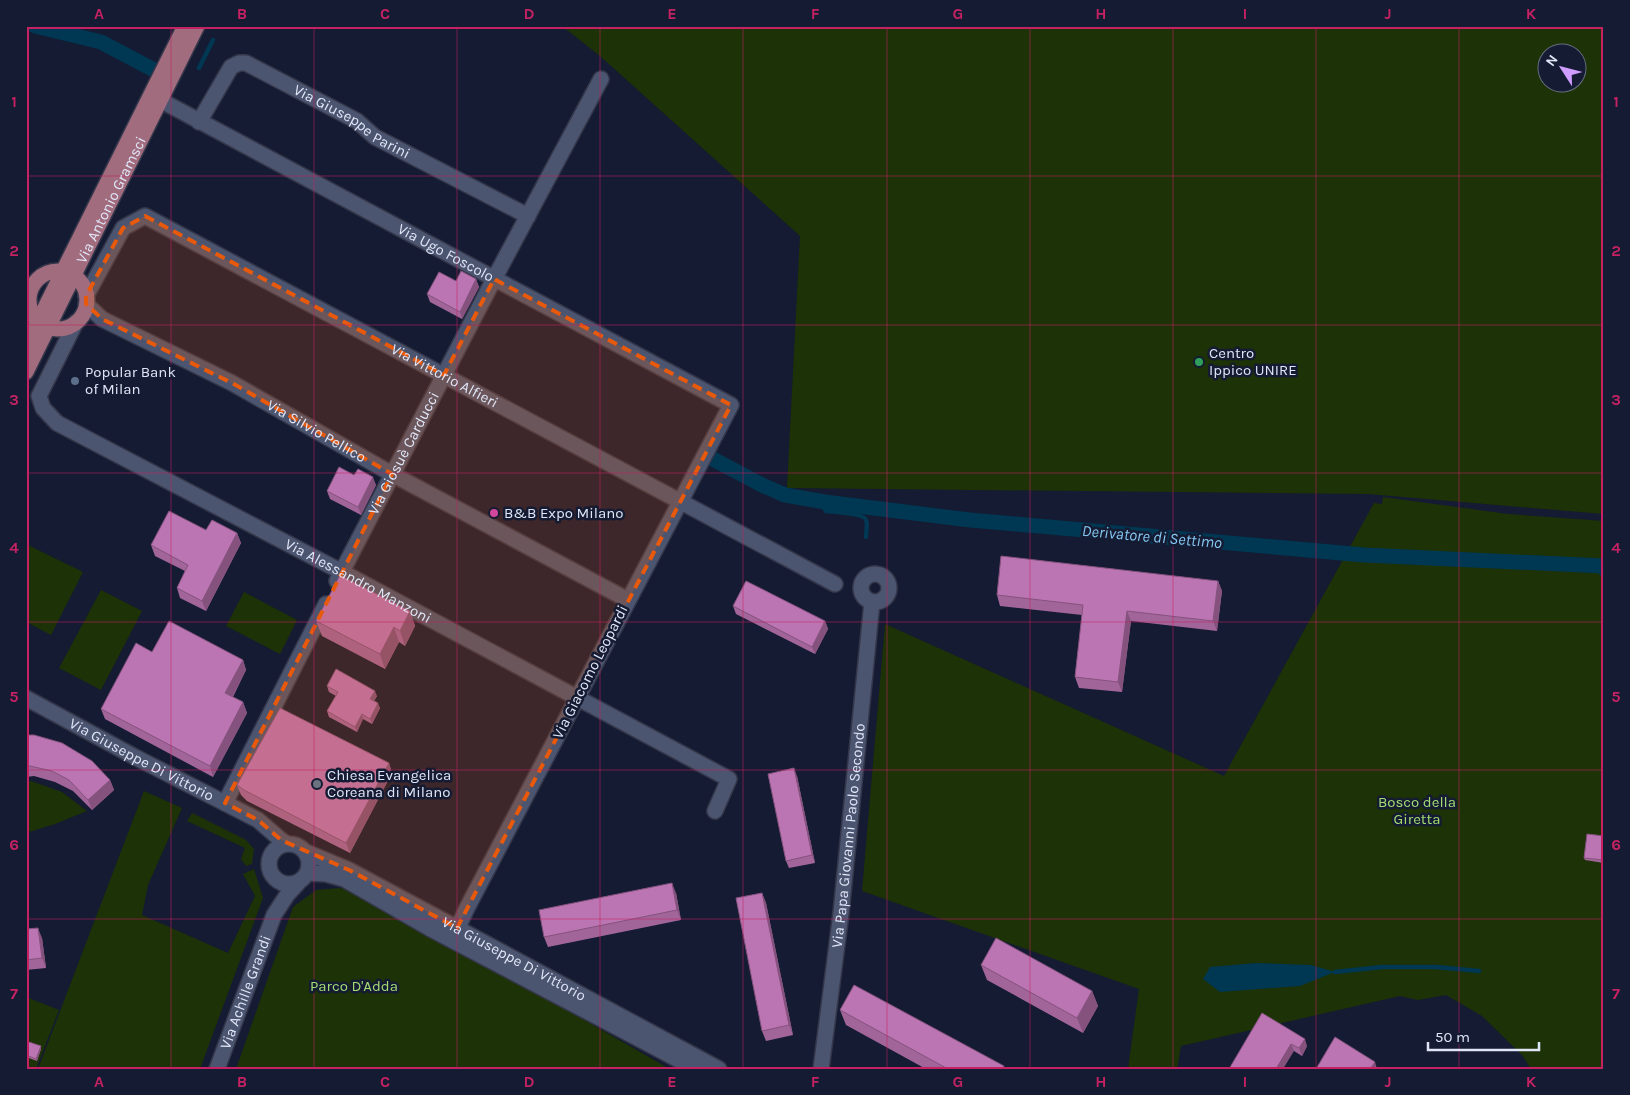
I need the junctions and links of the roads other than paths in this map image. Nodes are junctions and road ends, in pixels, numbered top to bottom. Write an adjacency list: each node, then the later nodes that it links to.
1 (185, 26): 7 (main road, Via Antonio Gramsci)
2 (197, 26): 4 (main road, Via Antonio Gramsci)
3 (600, 79): 6 (street, Via Giosuè Carducci)
4 (160, 100): 5 (street, Via Ugo Foscolo); 7 (main road, Via Antonio Gramsci)
5 (199, 122): 6 (street, Via Giuseppe Parini); 8 (street, Via Ugo Foscolo)
6 (528, 216): 8 (street, Via Giosuè Carducci)
7 (68, 274): 9 (main road); 11 (main road, Via Antonio Gramsci); 11 (main road)
8 (494, 279): 14 (street, Via Giosuè Carducci); 15 (street, Via Ugo Foscolo)
9 (86, 300): 10 (main road); 14 (street, Via Vittorio Alfieri); 16 (street, Via Silvio Pellico)
10 (76, 322): 11 (main road); 18 (street, Via Alessandro Manzoni)
11 (43, 324): 12 (main road, Via Antonio Gramsci); 13 (main road, Via Antonio Gramsci)
12 (26, 346)
13 (26, 372)
14 (444, 375): 16 (street, Via Giosuè Carducci); 17 (street, Via Vittorio Alfieri)
15 (731, 406): 17 (street, Via Giacomo Leopardi)
16 (392, 474): 18 (street, Via Giosuè Carducci); 20 (street, Via Silvio Pellico)
17 (680, 501): 19 (street, Via Vittorio Alfieri); 20 (street, Via Giacomo Leopardi)
18 (342, 572): 23 (street, Via Alessandro Manzoni); 24 (street, Via Giosuè Carducci)
19 (835, 584)
20 (628, 600): 23 (street, Via Giacomo Leopardi)
21 (872, 602): 37 (street, Via Papa Giovanni Paolo Secondo)
22 (26, 698): 24 (street, Via Giuseppe Di Vittorio)
23 (577, 699): 25 (street, Via Alessandro Manzoni); 33 (street, Via Giacomo Leopardi)
24 (225, 803): 26 (street, Via Giuseppe Di Vittorio)
25 (715, 811)
26 (258, 820): 27 (street, Via Giuseppe Di Vittorio); 29 (street)
27 (287, 844): 28 (street); 29 (street)
28 (306, 852): 31 (street); 33 (street, Via Giuseppe Di Vittorio)
29 (270, 856): 30 (street)
30 (272, 876): 31 (street); 32 (street, Via Achille Grandi)
31 (303, 878): 32 (street, Via Achille Grandi); 33 (street, Via Giuseppe Di Vittorio)
32 (274, 915): 34 (street, Via Achille Grandi)
33 (454, 934): 35 (street, Via Giuseppe Di Vittorio); 36 (street, Via Giuseppe Di Vittorio)
34 (217, 1069)
35 (696, 1069)
36 (719, 1069)
37 (821, 1069)

